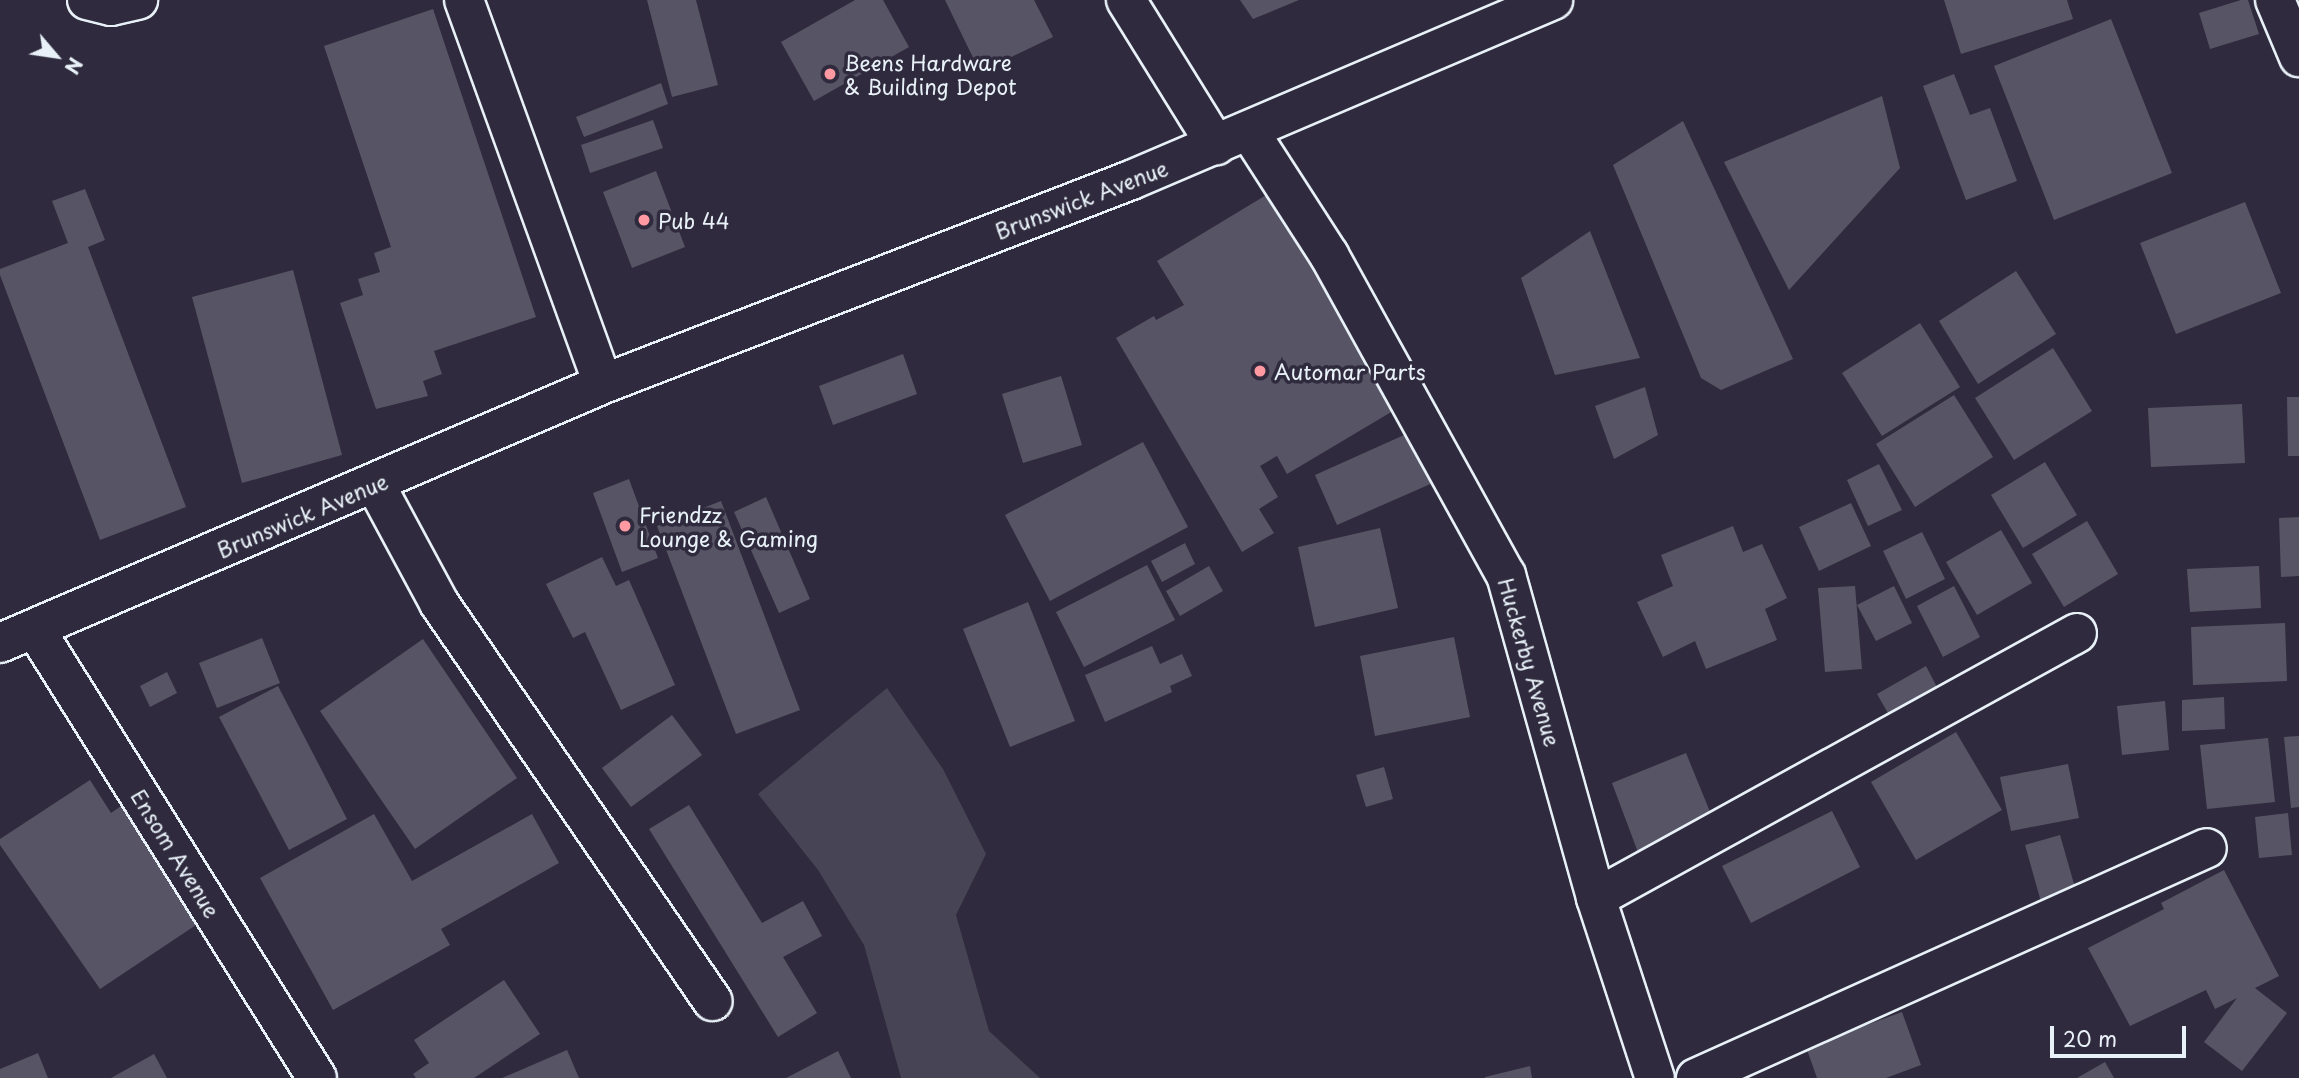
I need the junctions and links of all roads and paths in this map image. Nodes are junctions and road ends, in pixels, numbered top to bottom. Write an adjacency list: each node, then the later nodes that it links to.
1 (87, 0): 2 (street)
2 (138, 0)
3 (464, 0): 9 (street)
4 (1126, 0): 8 (street, Huckerby Avenue)
5 (1553, 0): 8 (street, Brunswick Avenue)
6 (2275, 0): 7 (street)
7 (2299, 57)
8 (1233, 138): 9 (street, Brunswick Avenue); 15 (street, Huckerby Avenue)
9 (603, 384): 10 (street, Brunswick Avenue)
10 (374, 484): 11 (street, Brunswick Avenue); 16 (street)
11 (35, 629): 13 (street, Brunswick Avenue); 17 (street, Ensom Avenue)
12 (2077, 633): 15 (street)
13 (0, 643)
14 (2207, 848): 19 (street)
15 (1597, 898): 18 (street, Huckerby Avenue)
16 (713, 1001)
17 (317, 1078)
18 (1655, 1078)
19 (1696, 1078)

